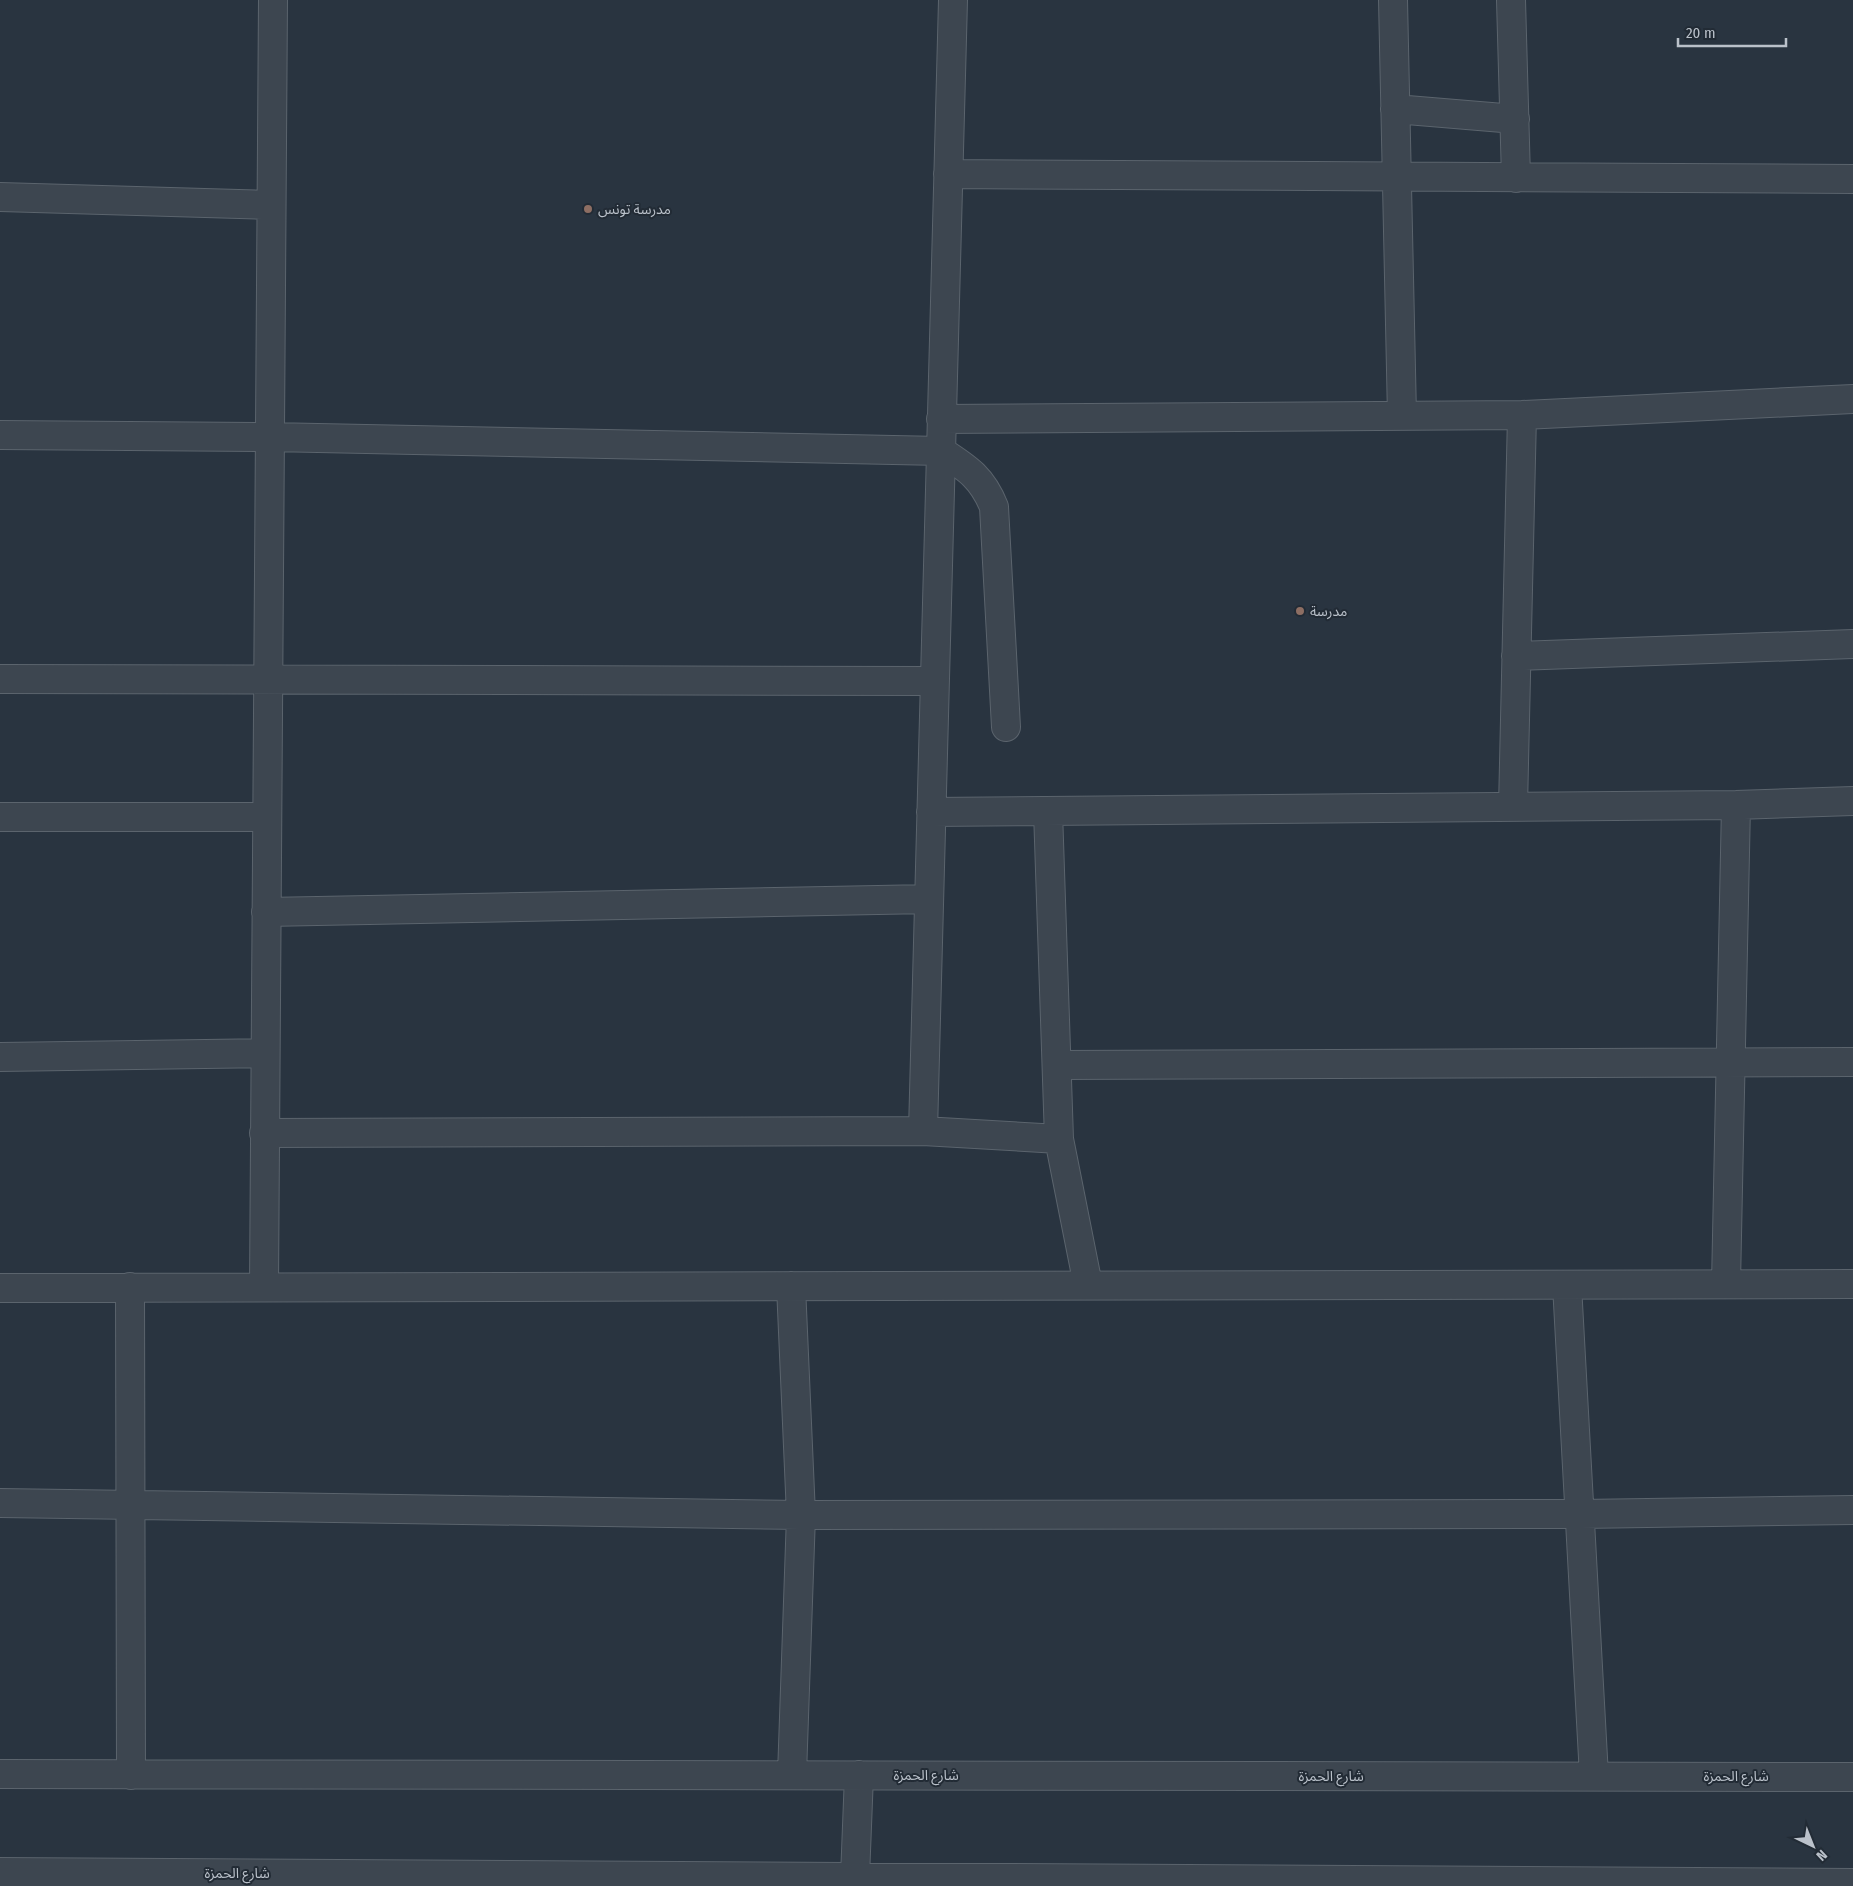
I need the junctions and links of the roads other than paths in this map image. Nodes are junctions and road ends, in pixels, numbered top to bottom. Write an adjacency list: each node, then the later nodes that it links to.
1 (273, 0): 12 (street)
2 (953, 0): 7 (street)
3 (1392, 0): 5 (street)
4 (1511, 0): 6 (street)
5 (1395, 109): 6 (street); 8 (street)
6 (1515, 119): 9 (street)
7 (948, 174): 8 (street); 16 (street)
8 (1396, 177): 9 (street); 15 (street)
9 (1516, 178): 10 (street)
10 (1853, 179)
11 (0, 197): 12 (street)
12 (272, 205): 18 (street)
13 (1853, 399): 14 (street)
14 (1522, 415): 15 (street); 21 (street)
15 (1402, 416): 16 (street)
16 (941, 419): 19 (street)
17 (0, 435): 18 (street)
18 (270, 437): 19 (street); 23 (street)
19 (941, 451): 24 (street); 25 (street)
20 (1853, 644): 21 (street)
21 (1516, 656): 28 (street)
22 (0, 679): 23 (street)
23 (268, 679): 24 (street); 32 (street)
24 (934, 681): 30 (street)
25 (1006, 728)
26 (1853, 801): 27 (street)
27 (1736, 805): 28 (street); 37 (street)
28 (1513, 807): 29 (street)
29 (1048, 811): 30 (street); 39 (street)
30 (931, 812): 33 (street)
31 (0, 817): 32 (street)
32 (267, 817): 34 (street)
33 (929, 899): 34 (street); 40 (street)
34 (266, 912): 35 (street)
35 (265, 1052): 36 (street); 41 (street)
36 (0, 1057)
37 (1732, 1062): 38 (street); 39 (street); 43 (street)
38 (1853, 1062)
39 (1057, 1065): 42 (street)
40 (922, 1131): 41 (street); 42 (street)
41 (264, 1133): 49 (street)
42 (1059, 1139): 45 (street)
43 (1726, 1284): 44 (street); 46 (street)
44 (1853, 1284)
45 (1088, 1285): 46 (street); 47 (street)
46 (1567, 1285): 54 (street)
47 (791, 1286): 49 (street); 55 (street)
48 (130, 1287): 49 (street); 50 (street); 52 (street)
49 (264, 1287)
50 (0, 1288)
51 (0, 1503): 52 (street)
52 (129, 1504): 55 (street); 57 (street)
53 (1853, 1510): 54 (street)
54 (1581, 1514): 55 (street); 60 (street)
55 (801, 1515): 58 (street)
56 (0, 1774): 57 (street, شارع الحمزة)
57 (131, 1774): 58 (street, شارع الحمزة)
58 (792, 1775): 59 (street, شارع الحمزة)
59 (859, 1775): 60 (street, شارع الحمزة); 63 (street)
60 (1594, 1776): 61 (street, شارع الحمزة)
61 (1853, 1777)
62 (0, 1872): 64 (street, شارع الحمزة)
63 (856, 1877): 64 (street, شارع الحمزة); 65 (street, شارع الحمزة)
64 (263, 1880)
65 (959, 1882): 66 (street, شارع الحمزة)
66 (1389, 1883): 67 (street, شارع الحمزة)
67 (1853, 1883)

